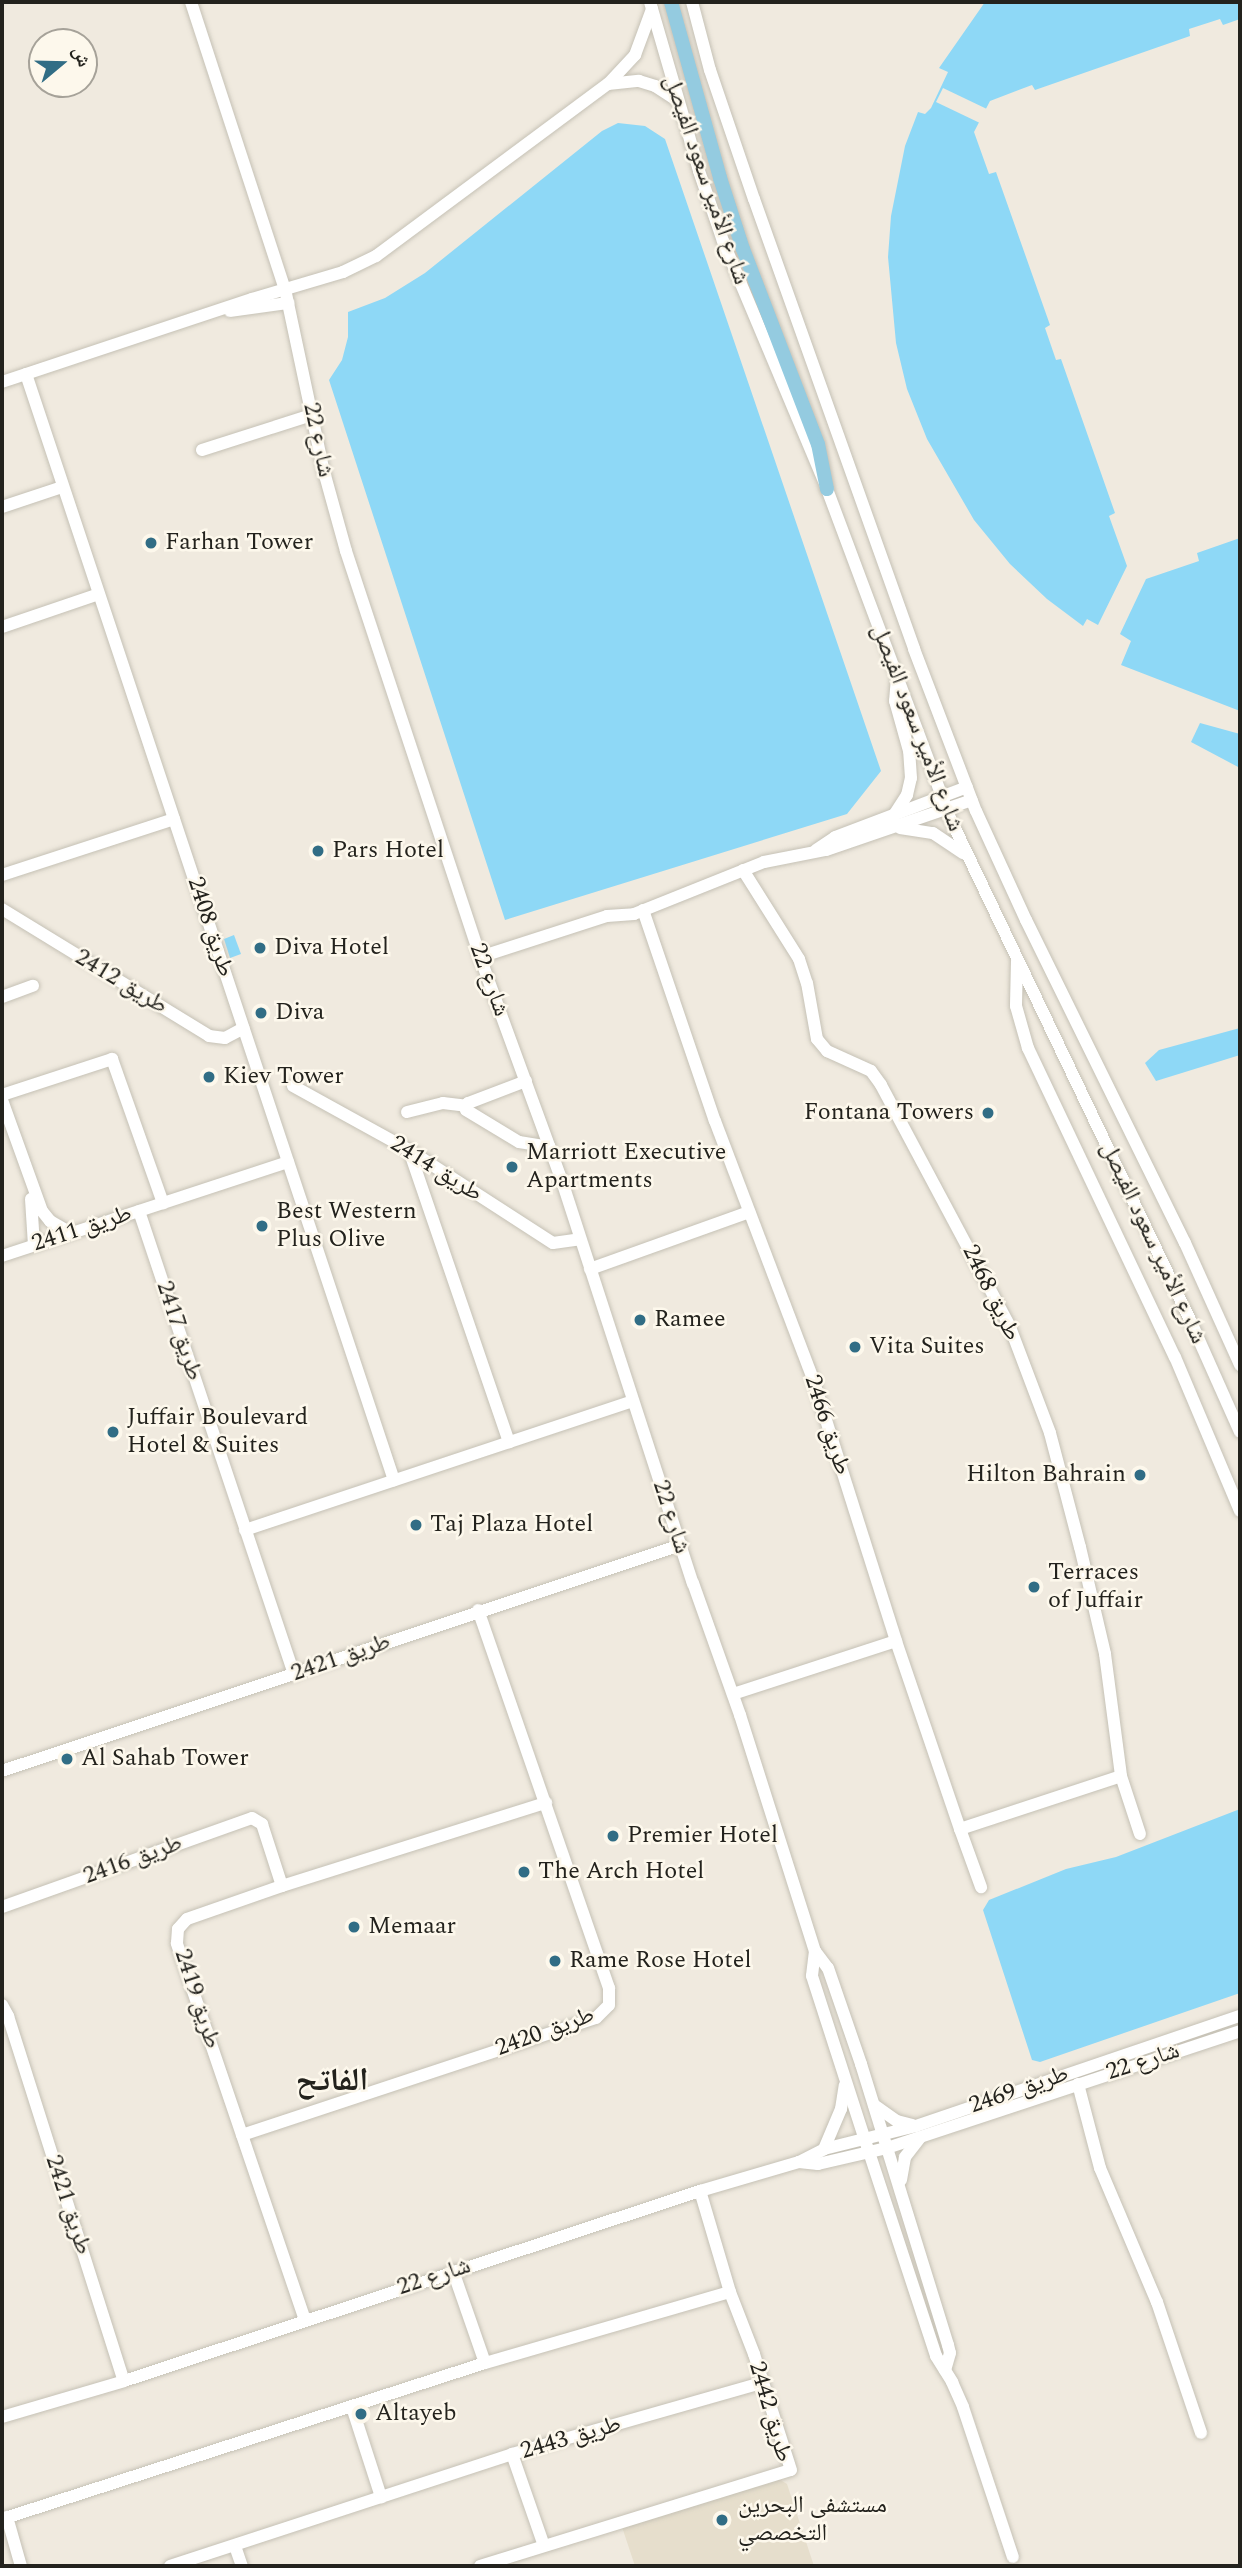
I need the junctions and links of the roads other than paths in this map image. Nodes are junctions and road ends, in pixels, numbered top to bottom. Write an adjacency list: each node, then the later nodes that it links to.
1 (191, 2): 7 (street, شارع 22)
2 (671, 2): 15 (main road)
3 (692, 2): 20 (street, شارع الأمير سعود الفيصل)
4 (651, 5): 5 (street); 6 (street, شارع الأمير سعود الفيصل)
5 (608, 84): 6 (street); 7 (street)
6 (678, 101): 15 (street, شارع الأمير سعود الفيصل)
7 (285, 289): 8 (street, شارع 22); 9 (street)
8 (288, 303): 9 (street); 12 (street, شارع 22)
9 (219, 311): 10 (street)
10 (26, 374): 11 (street); 14 (street, طريق 2408)
11 (2, 382)
12 (312, 415): 13 (street); 30 (street, شارع 22)
13 (202, 450)
14 (62, 487): 16 (street); 17 (street, طريق 2408)
15 (827, 489): 19 (street, شارع الأمير سعود الفيصل)
16 (2, 507)
17 (99, 593): 18 (street); 23 (street, طريق 2408)
18 (2, 627)
19 (897, 679): 22 (street, شارع الأمير سعود الفيصل); 24 (street)
20 (967, 787): 21 (street, شارع الأمير سعود الفيصل); 22 (street)
21 (972, 800): 22 (street); 53 (street, شارع الأمير سعود الفيصل)
22 (944, 803): 24 (street); 25 (street, شارع الأمير سعود الفيصل)
23 (174, 820): 27 (street); 34 (street, طريق 2408)
24 (893, 822): 25 (street); 26 (street)
25 (967, 857): 31 (street, شارع الأمير سعود الفيصل)
26 (743, 870): 29 (street); 66 (street, طريق 2468)
27 (2, 875)
28 (2, 909): 34 (street, طريق 2412)
29 (643, 910): 30 (street); 47 (street, طريق 2466)
30 (480, 957): 35 (street, شارع 22)
31 (1017, 961): 55 (street, شارع الأمير سعود الفيصل); 58 (street)
32 (33, 986): 33 (street)
33 (2, 997)
34 (244, 1028): 43 (street, طريق 2408)
35 (526, 1081): 38 (street); 41 (street, شارع 22)
36 (293, 1086): 42 (street, طريق 2414)
37 (2, 1098): 40 (street); 45 (street, طريق 2411)
38 (466, 1106): 39 (street); 41 (street)
39 (407, 1112)
40 (5, 1119): 44 (street)
41 (550, 1147): 49 (street, شارع 22)
42 (409, 1150): 49 (street, طريق 2414); 56 (street)
43 (288, 1162): 45 (street, طريق 2411); 57 (street, طريق 2408)
44 (29, 1181): 48 (street); 50 (street)
45 (163, 1203): 46 (street, طريق 2411)
46 (139, 1211): 48 (street, طريق 2411); 59 (street, طريق 2417)
47 (749, 1212): 52 (street); 62 (street, طريق 2466)
48 (71, 1233): 50 (street, طريق 2411)
49 (580, 1239): 52 (street, شارع 22)
50 (34, 1245): 51 (street, طريق 2411)
51 (2, 1256)
52 (590, 1269): 54 (street, شارع 22)
53 (1240, 1365)
54 (632, 1401): 56 (street); 60 (street, شارع 22)
55 (1240, 1432)
56 (509, 1442): 57 (street)
57 (394, 1480): 59 (street)
58 (1240, 1511)
59 (245, 1530): 63 (street, طريق 2417)
60 (681, 1545): 61 (street, طريق 2421); 64 (street, شارع 22)
61 (478, 1610): 63 (street, طريق 2421); 67 (street, طريق 2420)
62 (896, 1641): 64 (street); 68 (street, طريق 2466)
63 (294, 1675): 65 (street, طريق 2421)
64 (733, 1694): 73 (street, شارع 22)
65 (2, 1771)
66 (1121, 1776): 68 (street); 69 (street, طريق 2468)
67 (546, 1803): 70 (street, طريق 2419); 83 (street, طريق 2420)
68 (960, 1829): 71 (street, طريق 2466)
69 (1140, 1834)
70 (282, 1886): 72 (street, طريق 2416); 83 (street, طريق 2419)
71 (981, 1887)
72 (2, 1908)
73 (815, 1951): 78 (street, شارع 22); 80 (street, شارع 22)
74 (2, 2006): 76 (street, طريق 2421)
75 (1240, 2016): 81 (street, طريق 2469)
76 (5, 2028): 96 (street, طريق 2421)
77 (1240, 2031): 79 (street, شارع 22)
78 (845, 2074): 84 (street, شارع 22); 86 (street)
79 (1078, 2084): 81 (street, شارع 22); 100 (street)
80 (874, 2105): 81 (street); 82 (street, شارع 22)
81 (918, 2132): 82 (street, طريق 2469); 85 (street, شارع 22); 90 (street)
82 (883, 2133): 84 (street, طريق 2469); 85 (street, شارع 22)
83 (242, 2134): 93 (street, طريق 2419)
84 (864, 2138): 86 (street, طريق 2469); 87 (street, شارع 22)
85 (887, 2148): 87 (street, شارع 22); 90 (street, شارع 22)
86 (824, 2149): 88 (street, طريق 2469)
87 (869, 2152): 88 (street, شارع 22); 95 (street, شارع 22)
88 (799, 2162): 89 (street, شارع 22)
89 (700, 2191): 91 (street, شارع 22); 92 (street, طريق 2442)
90 (901, 2191): 95 (street, شارع 22)
91 (453, 2271): 93 (street, شارع 22); 94 (street)
92 (730, 2292): 94 (street); 97 (street, طريق 2442)
93 (305, 2320): 96 (street, شارع 22)
94 (485, 2363): 98 (street)
95 (945, 2370): 106 (street, شارع 22)
96 (124, 2381): 99 (street, شارع 22)
97 (762, 2384): 101 (street, طريق 2443); 105 (street, طريق 2442)
98 (352, 2407): 102 (street); 103 (street)
99 (2, 2417)
100 (1201, 2433)
101 (512, 2454): 102 (street, طريق 2443); 105 (street)
102 (381, 2497): 104 (street, طريق 2443)
103 (4, 2518): 107 (street)
104 (235, 2546): 108 (street, طريق 2443); 109 (street)
105 (544, 2546): 110 (street, طريق 2442)
106 (1013, 2557)
107 (21, 2566)
108 (170, 2566)
109 (242, 2566)
110 (480, 2566)

